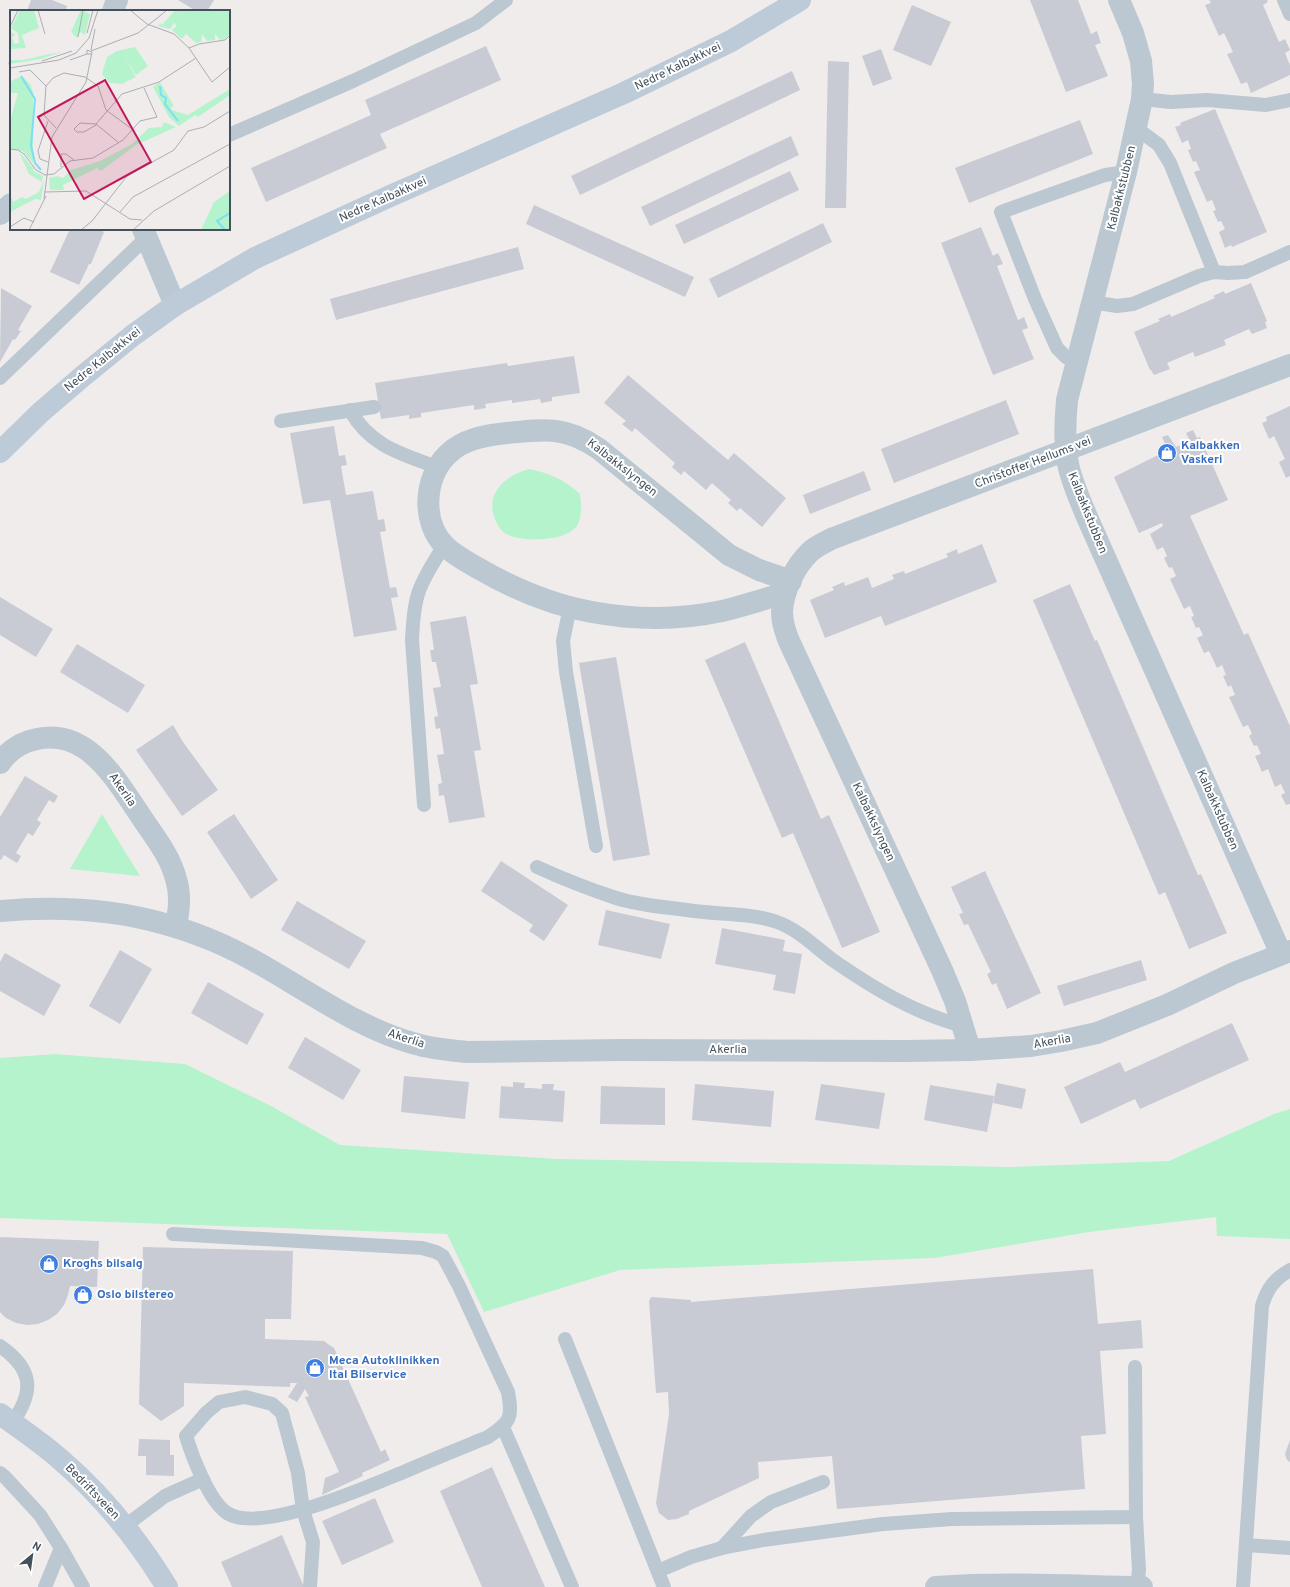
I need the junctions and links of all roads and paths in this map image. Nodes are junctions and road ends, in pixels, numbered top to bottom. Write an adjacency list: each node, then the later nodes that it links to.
1 (117, 0): 6 (street)
2 (506, 0): 11 (lane)
3 (800, 0): 19 (main road, Nedre Kalbakkvei)
4 (1119, 0): 8 (street, Kalbakkstubben)
5 (1284, 0): 7 (lane)
6 (113, 10)
7 (1290, 14)
8 (1142, 99): 9 (lane); 10 (street, Kalbakkstubben)
9 (1290, 100)
10 (1136, 128): 12 (street, Kalbakkstubben); 17 (lane)
11 (230, 135)
12 (1126, 172): 18 (street, Kalbakkstubben); 20 (lane)
13 (10, 205): 14 (street)
14 (0, 214)
15 (144, 234): 19 (street); 22 (lane)
16 (1290, 252): 17 (lane)
17 (1214, 272): 18 (lane)
18 (1092, 302): 20 (street, Kalbakkstubben)
19 (175, 305): 27 (main road, Nedre Kalbakkvei)
20 (1076, 363): 26 (street, Kalbakkstubben)
21 (1290, 365): 26 (street, Christoffer Hellums vei)
22 (0, 378)
23 (374, 407): 24 (lane)
24 (350, 410): 25 (lane); 28 (lane)
25 (281, 421)
26 (1066, 450): 30 (street, Christoffer Hellums vei); 38 (street, Kalbakkstubben)
27 (0, 452)
28 (437, 467): 29 (street, Kalbakkslyngen); 30 (street, Kalbakkslyngen)
29 (444, 545): 31 (street, Kalbakkslyngen); 33 (lane)
30 (788, 587): 31 (street, Kalbakkslyngen); 39 (street, Kalbakkslyngen)
31 (570, 607): 34 (lane)
32 (0, 763): 37 (street, Akerlia)
33 (424, 805)
34 (596, 846)
35 (537, 867): 39 (lane)
36 (0, 911): 37 (street, Akerlia)
37 (176, 927): 40 (street, Akerlia)
38 (1286, 952): 40 (street, Akerlia)
39 (963, 1026): 40 (street, Kalbakkslyngen)
40 (970, 1050)
41 (173, 1234): 47 (lane)
42 (1290, 1270): 54 (lane)
43 (566, 1339): 58 (lane)
44 (0, 1346): 46 (lane)
45 (1135, 1367): 52 (lane)
46 (6, 1418): 53 (main road, Bedriftsveien)
47 (503, 1427): 51 (lane); 63 (lane)
48 (0, 1473): 55 (lane)
49 (203, 1479): 51 (lane); 51 (lane); 53 (lane)
50 (823, 1482): 56 (lane)
51 (303, 1510): 62 (lane)
52 (1136, 1517): 56 (lane); 67 (lane)
53 (125, 1526): 61 (main road, Bedriftsveien)
54 (1246, 1545): 57 (lane); 69 (lane)
55 (61, 1548): 59 (lane); 60 (lane)
56 (722, 1548): 58 (lane)
57 (1290, 1548)
58 (658, 1571): 64 (lane)
59 (45, 1587)
60 (83, 1587)
61 (167, 1587)
62 (310, 1587)
63 (572, 1587)
64 (664, 1587)
65 (936, 1587): 66 (street)
66 (1099, 1587): 67 (street)
67 (1137, 1587): 68 (street)
68 (1142, 1587)
69 (1243, 1587)

